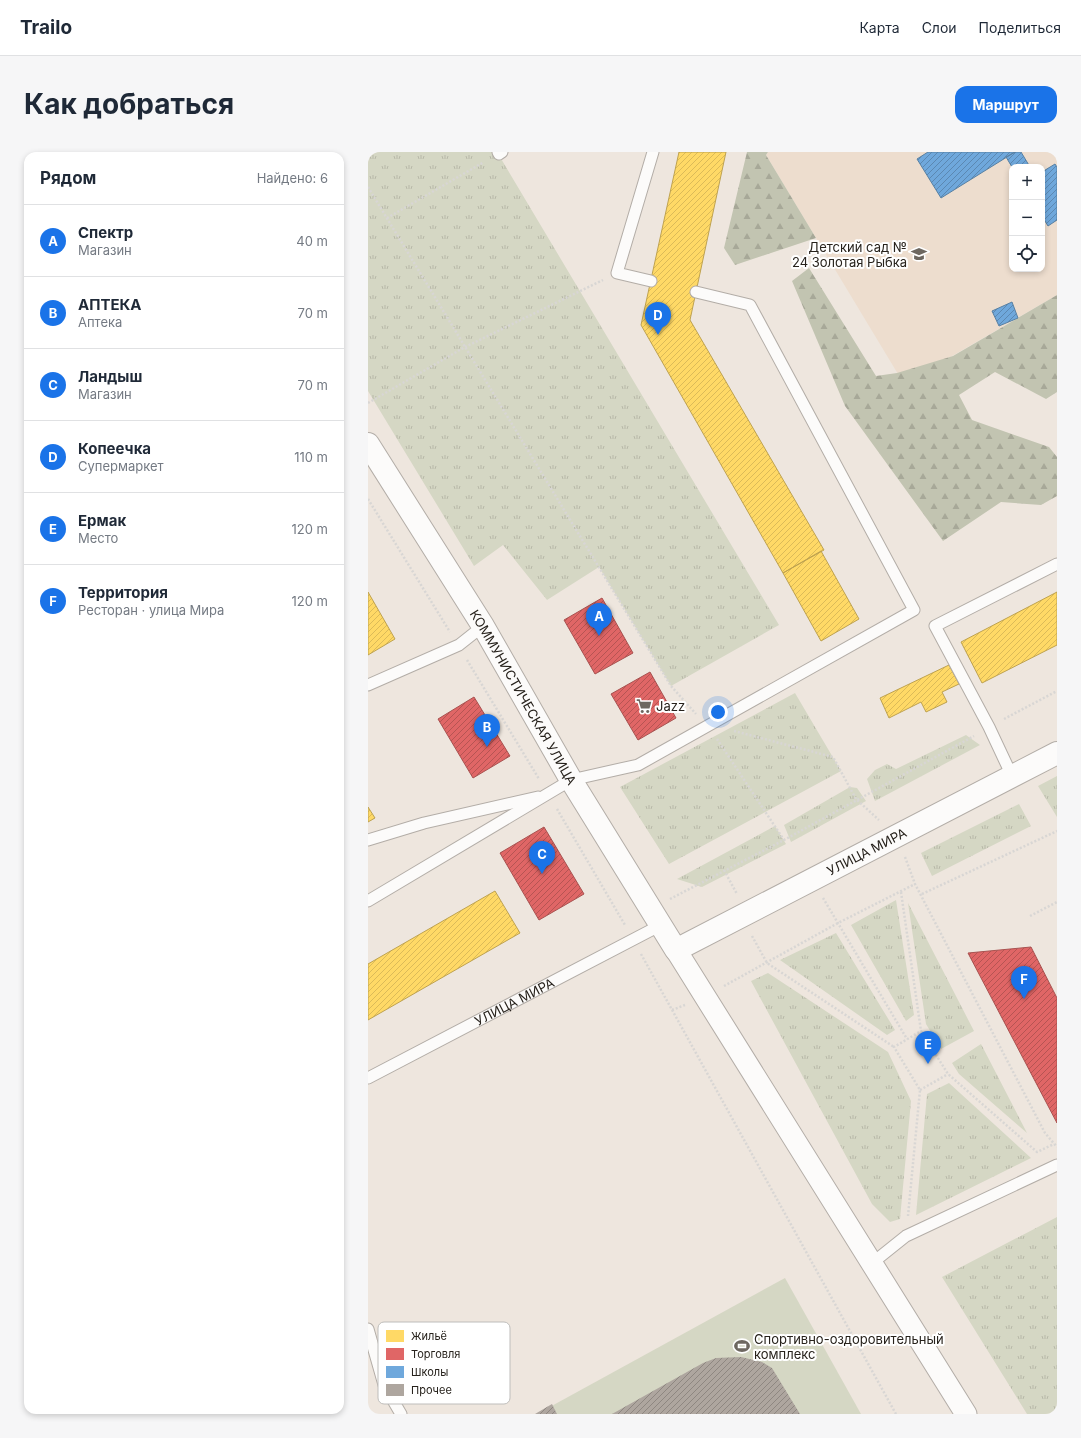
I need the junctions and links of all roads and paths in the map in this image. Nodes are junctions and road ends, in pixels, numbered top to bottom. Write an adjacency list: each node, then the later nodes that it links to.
1 (499, 153): 4 (path)
2 (652, 153): 5 (lane)
3 (368, 187): 4 (path)
4 (387, 218): 8 (path)
5 (618, 273): 6 (lane); 8 (path)
6 (651, 281)
7 (696, 292): 15 (lane)
8 (465, 347): 9 (path); 15 (path)
9 (368, 403)
10 (368, 444): 12 (street, КОММУНИСТИЧЕСКАЯ УЛИЦА)
11 (1057, 564): 16 (lane)
12 (483, 626): 13 (lane); 19 (street, КОММУНИСТИЧЕСКАЯ УЛИЦА)
13 (368, 685)
14 (1057, 691): 16 (path)
15 (706, 724): 19 (lane); 21 (path); 25 (path)
16 (989, 727): 18 (lane); 21 (path)
17 (1057, 753): 18 (street, УЛИЦА МИРА)
18 (1012, 776): 23 (street, УЛИЦА МИРА)
19 (571, 780): 20 (lane); 33 (street, КОММУНИСТИЧЕСКАЯ УЛИЦА)
20 (548, 795): 24 (lane); 30 (lane)
21 (856, 799): 23 (path); 25 (path)
22 (1057, 831): 29 (path)
23 (896, 836): 26 (street, УЛИЦА МИРА); 27 (path)
24 (368, 840)
25 (784, 840): 33 (path)
26 (813, 881): 34 (path); 36 (street, УЛИЦА МИРА)
27 (915, 884): 28 (path); 29 (path)
28 (901, 892): 34 (path); 40 (path)
29 (922, 894): 46 (path)
30 (368, 901)
31 (1057, 902): 32 (path)
32 (1030, 916)
33 (656, 917): 36 (street, КОММУНИСТИЧЕСКАЯ УЛИЦА); 44 (lane, УЛИЦА МИРА)
34 (838, 923): 37 (path); 41 (path)
35 (752, 940): 37 (path)
36 (676, 950): 38 (street)
37 (767, 962): 38 (path); 42 (path)
38 (706, 996): 39 (path); 50 (street)
39 (672, 1010)
40 (922, 1030): 41 (path); 43 (path)
41 (907, 1039): 42 (path)
42 (894, 1047): 45 (path)
43 (948, 1074): 45 (path); 46 (path)
44 (368, 1078)
45 (920, 1090): 49 (path)
46 (1054, 1144): 47 (path)
47 (1057, 1147)
48 (1057, 1165): 49 (lane)
49 (906, 1236): 50 (lane)
50 (871, 1264): 55 (street)
51 (368, 1329): 52 (lane)
52 (378, 1364)
53 (395, 1404): 54 (lane)
54 (401, 1414)
55 (966, 1414)

